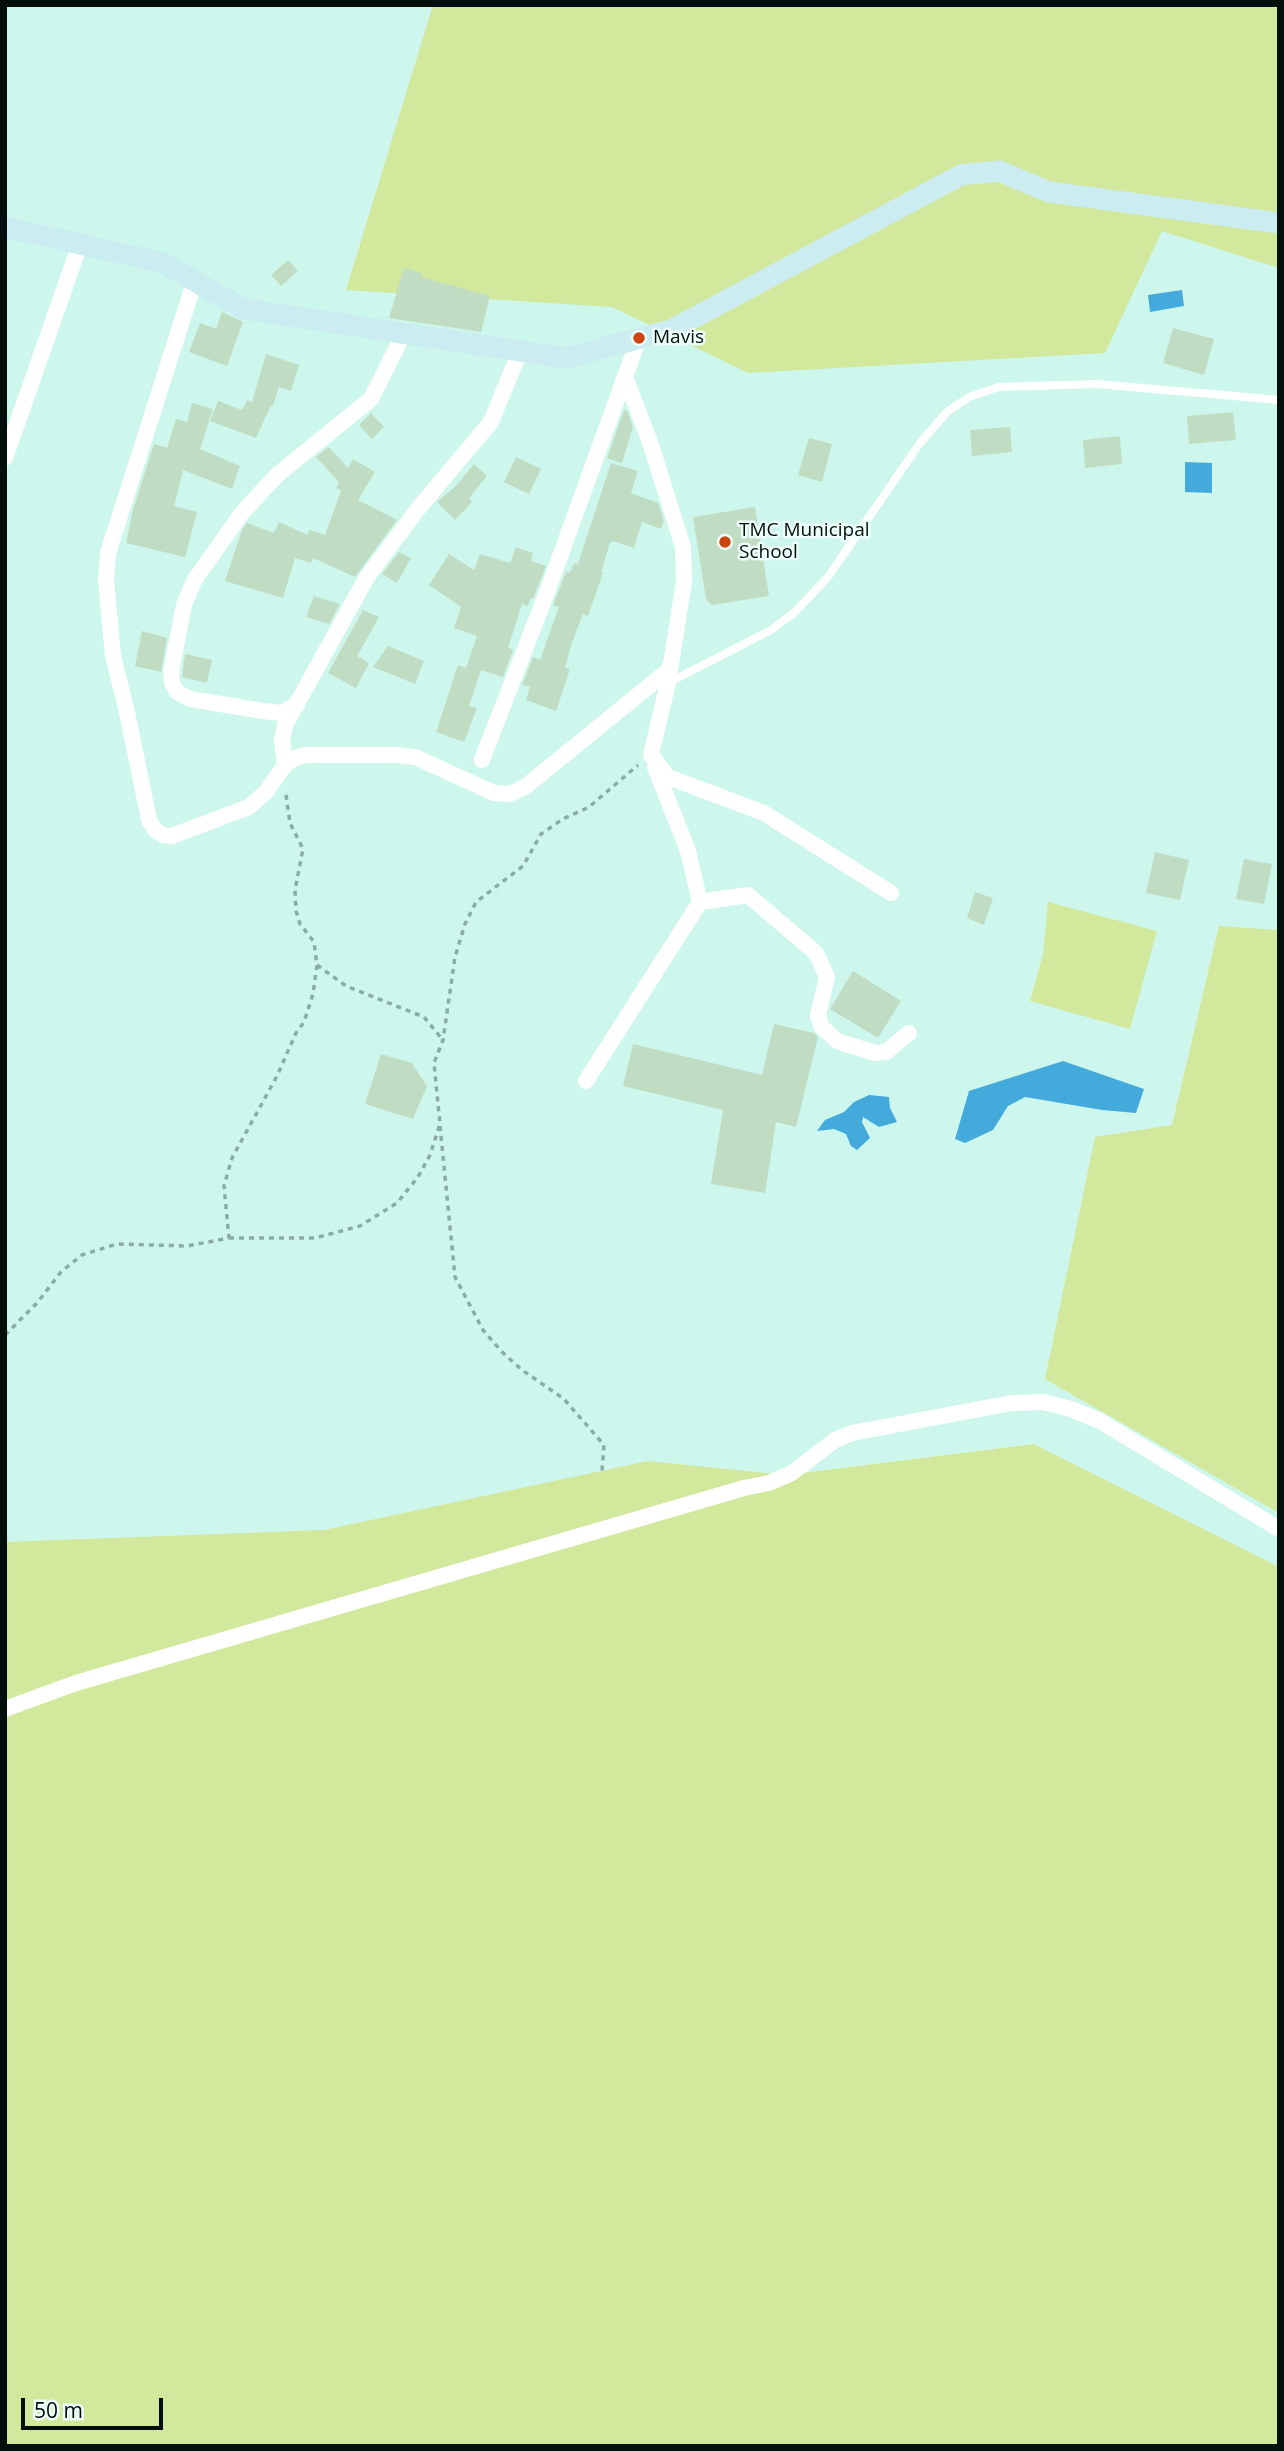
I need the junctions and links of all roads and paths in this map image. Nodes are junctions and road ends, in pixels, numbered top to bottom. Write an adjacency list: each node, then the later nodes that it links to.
1 (1279, 223): 6 (street)
2 (5, 227): 3 (street)
3 (80, 244): 4 (street); 10 (street)
4 (195, 280): 5 (street); 15 (street)
5 (404, 333): 7 (street); 12 (street)
6 (639, 338): 7 (street); 8 (street)
7 (520, 351): 12 (street)
8 (625, 377): 11 (street); 14 (street)
9 (1279, 400): 11 (lane)
10 (5, 458)
11 (669, 676): 13 (street); 15 (street)
12 (297, 705): 15 (street)
13 (651, 755): 16 (street); 17 (street); 20 (path)
14 (482, 760)
15 (285, 765): 18 (path)
16 (891, 893)
17 (700, 902): 19 (street); 21 (street)
18 (317, 965): 20 (path); 23 (path)
19 (909, 1033)
20 (443, 1040): 22 (path)
21 (586, 1081)
22 (439, 1124): 23 (path); 25 (path)
23 (229, 1238): 24 (path)
24 (5, 1335)
25 (602, 1471)
26 (1279, 1529): 27 (street)
27 (5, 1709)

